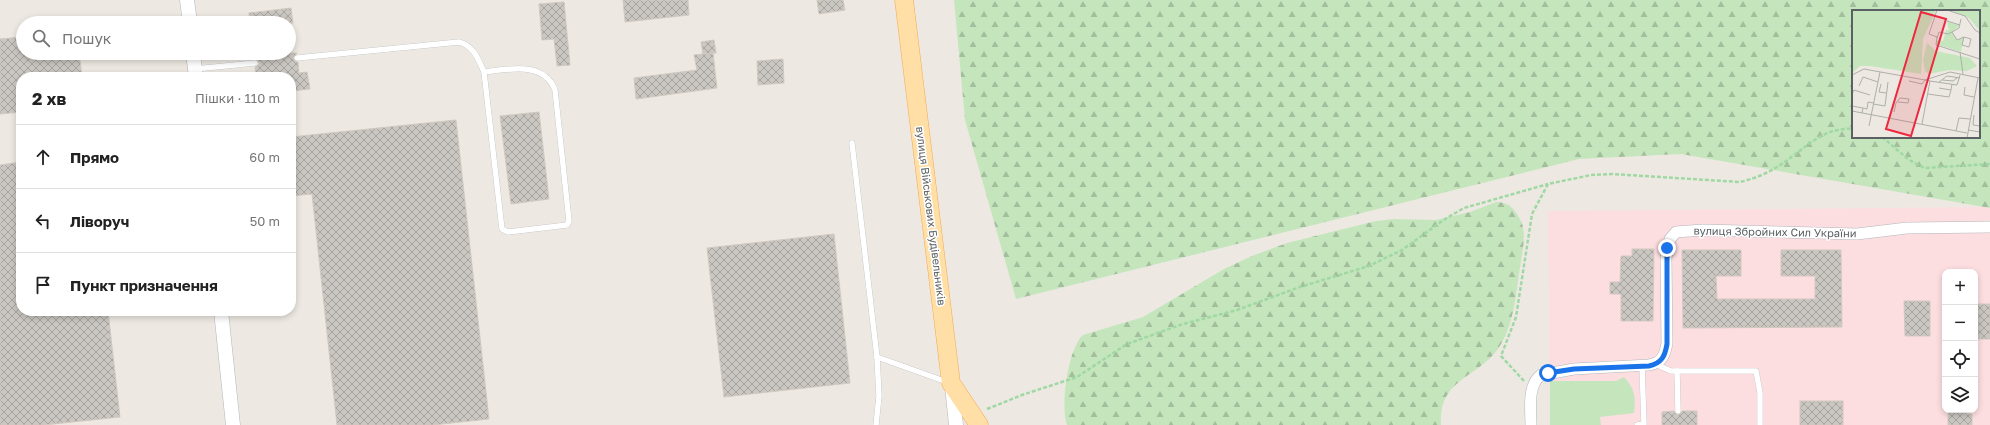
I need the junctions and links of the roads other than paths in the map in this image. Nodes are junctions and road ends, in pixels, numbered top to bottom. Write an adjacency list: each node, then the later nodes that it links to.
1 (187, 0): 3 (street)
2 (904, 0): 17 (main road, вулиця Військових Будівельників)
3 (189, 16)
4 (297, 58): 9 (lane)
5 (194, 60): 7 (street)
6 (255, 63): 8 (lane)
7 (196, 72)
8 (202, 72)
9 (484, 72): 9 (lane)
10 (852, 143): 13 (lane)
11 (1990, 228): 14 (street, вулиця Збройних Сил України)
12 (222, 316): 20 (street)
13 (877, 357): 17 (lane); 21 (lane)
14 (1655, 364): 15 (street); 16 (lane)
15 (1642, 366): 23 (street); 24 (lane)
16 (1677, 371): 18 (lane); 25 (lane)
17 (951, 383): 19 (main road, вулиця Військових Будівельників); 22 (street)
18 (1678, 411)
19 (976, 420)
20 (233, 425)
21 (876, 425)
22 (956, 425)
23 (1531, 425)
24 (1637, 425)
25 (1760, 425)

